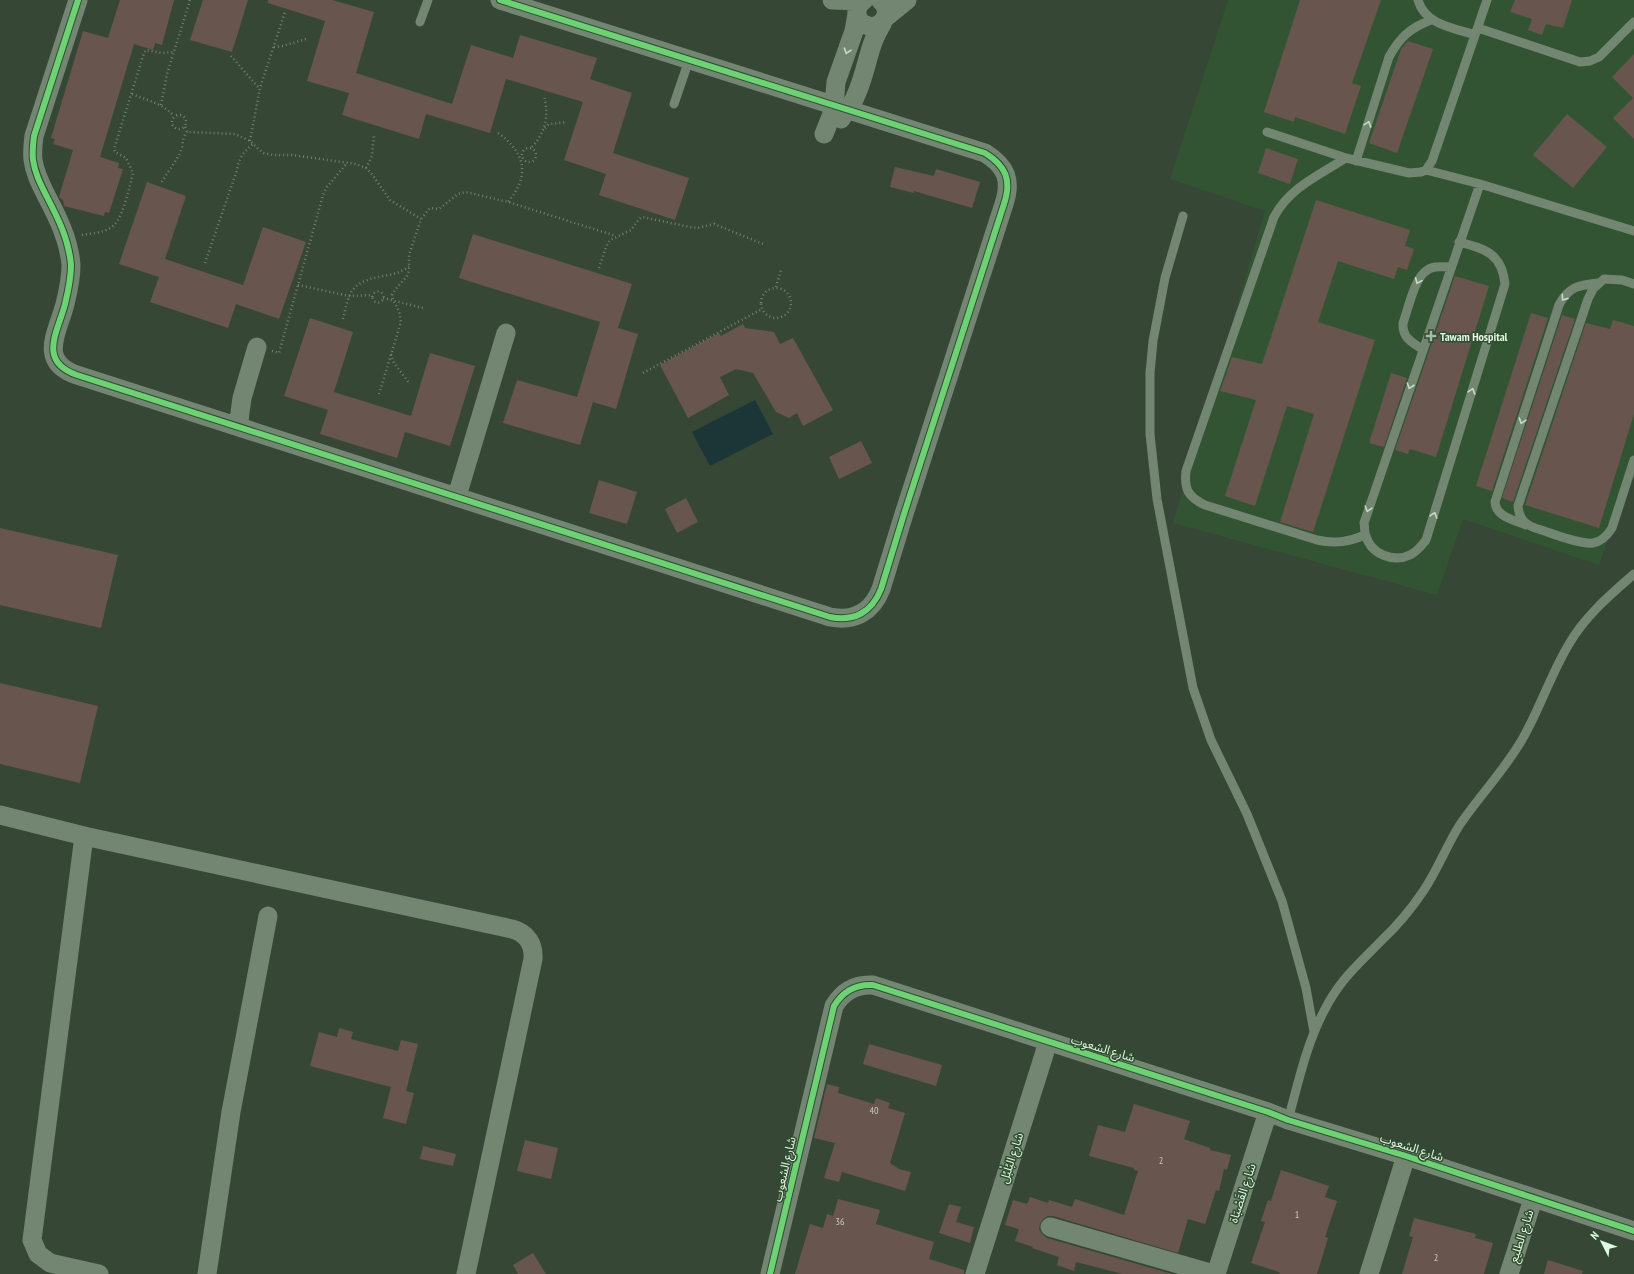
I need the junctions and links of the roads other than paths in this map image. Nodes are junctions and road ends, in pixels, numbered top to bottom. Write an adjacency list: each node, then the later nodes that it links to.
1 (78, 0): 31 (street)
2 (428, 0): 10 (lane)
3 (500, 0): 13 (street)
4 (832, 0): 8 (street)
5 (907, 0): 8 (street)
6 (1418, 0): 9 (lane)
7 (1487, 0): 12 (lane)
8 (873, 8): 15 (street); 15 (street, one-way to 15)
9 (1432, 20): 12 (lane); 19 (lane, one-way to 9)
10 (420, 22)
11 (1634, 22): 12 (lane)
12 (1477, 31): 20 (lane)
13 (689, 60): 14 (lane); 15 (street)
14 (674, 104)
15 (841, 108): 17 (street); 33 (street)
16 (1267, 132): 18 (lane)
17 (828, 135)
18 (1346, 158): 19 (lane); 35 (lane)
19 (1356, 161): 20 (lane)
20 (1426, 170): 21 (lane)
21 (1480, 184): 23 (lane); 24 (lane)
22 (1183, 216): 40 (lane)
23 (1634, 231)
24 (1459, 242): 25 (lane); 35 (lane, one-way to 24)
25 (1451, 267): 30 (lane); 30 (lane, one-way to 30)
26 (1598, 283): 27 (lane); 34 (lane); 34 (lane, one-way to 34)
27 (1634, 284)
28 (506, 334): 33 (street)
29 (257, 347): 31 (street)
30 (1422, 349): 35 (lane, one-way to 35)
31 (242, 428): 33 (street)
32 (1634, 460): 34 (lane)
33 (457, 496)
34 (1528, 526)
35 (1365, 535)
36 (1634, 574): 40 (lane)
37 (0, 815): 38 (street)
38 (84, 836): 48 (street); 50 (street)
39 (268, 916): 49 (street)
40 (1314, 1032): 43 (lane)
41 (1048, 1042): 42 (street, شارع الشعوب); 51 (street, شارع الشعوب); 52 (street, شارع البُلْبُل)
42 (1268, 1112): 43 (street, شارع الشعوب); 54 (street, شارع القَصْبَاة)
43 (1288, 1120): 44 (street, شارع الشعوب)
44 (1406, 1156): 45 (street, شارع الشعوب); 55 (street)
45 (1533, 1199): 47 (street, شارع الشعوب); 56 (street, شارع الطليع)
46 (1050, 1227): 53 (street)
47 (1634, 1230)
48 (99, 1274)
49 (208, 1274)
50 (466, 1274)
51 (770, 1274)
52 (975, 1274)
53 (1212, 1274)
54 (1216, 1274)
55 (1369, 1274)
56 (1509, 1274)

